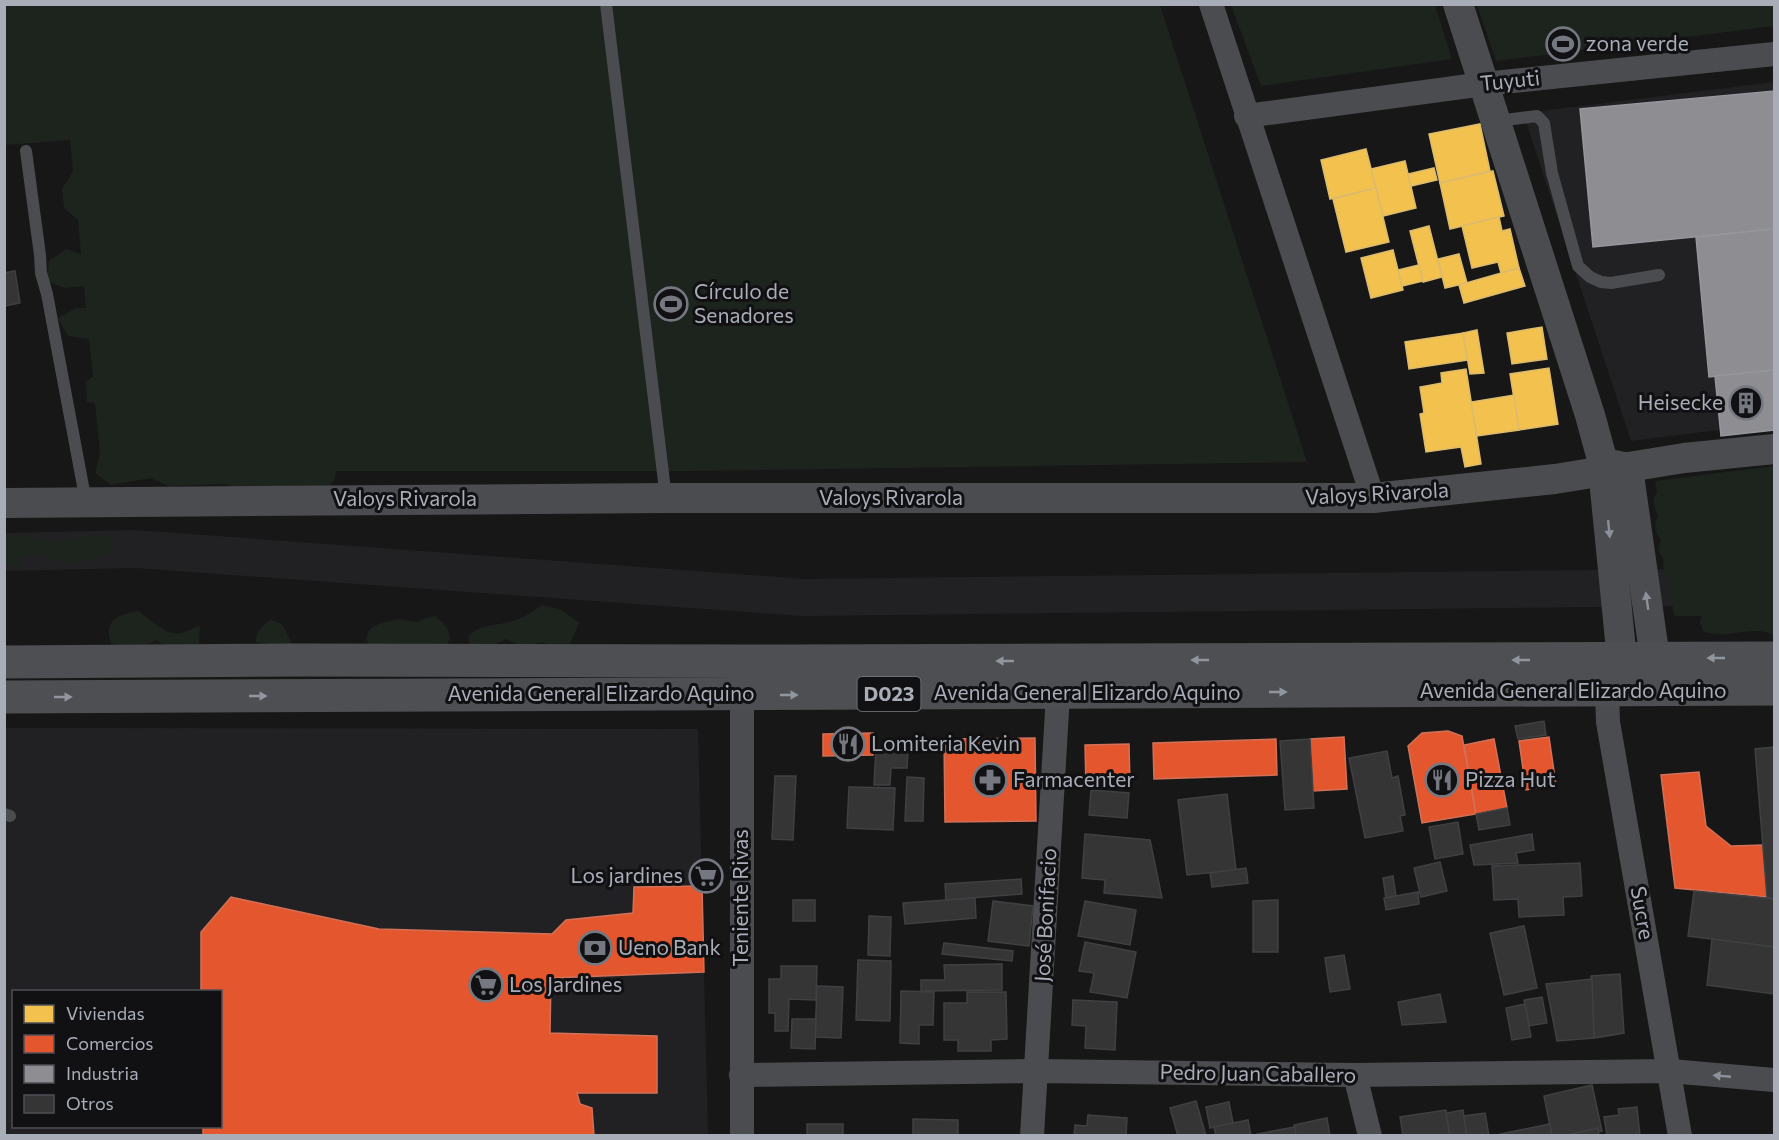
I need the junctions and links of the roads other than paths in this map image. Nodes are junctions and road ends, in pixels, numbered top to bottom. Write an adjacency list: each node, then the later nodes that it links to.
1 (606, 4): 12 (lane)
2 (1211, 4): 6 (street)
3 (1458, 4): 5 (street)
4 (1774, 54): 5 (street, Tuyuti)
5 (1484, 84): 6 (street, Tuyuti); 7 (street)
6 (1246, 116): 13 (street)
7 (1496, 121): 9 (lane); 11 (street)
8 (26, 151): 14 (lane)
9 (1659, 275)
10 (1774, 449): 11 (street, Valoys Rivarola)
11 (1611, 466): 13 (street, Valoys Rivarola); 17 (street, one-way to 11); 18 (street, one-way to 18)
12 (666, 498): 13 (street, Valoys Rivarola); 14 (street, Valoys Rivarola)
13 (1373, 498)
14 (86, 502): 15 (street, Valoys Rivarola)
15 (4, 503)
16 (1774, 658): 17 (main road, Avenida General Elizardo Aquino / D023, one-way to 17)
17 (1655, 659): 18 (main road, Avenida General Elizardo Aquino / D023); 22 (street)
18 (1622, 660): 20 (main road, Avenida General Elizardo Aquino / D023, one-way to 20); 22 (street)
19 (4, 662): 20 (main road, Avenida General Elizardo Aquino / D023)
20 (742, 662): 24 (street, Teniente Rivas)
21 (1774, 689): 22 (main road, Avenida General Elizardo Aquino / D023)
22 (1607, 691): 23 (main road, Avenida General Elizardo Aquino / D023, one-way to 22); 27 (street, Sucre)
23 (1058, 694): 24 (main road, Avenida General Elizardo Aquino / D023, one-way to 23); 26 (street, José Bonifacio)
24 (742, 695): 25 (main road, Avenida General Elizardo Aquino / D023, one-way to 24); 28 (street, Teniente Rivas)
25 (4, 697)
26 (1036, 1071): 28 (street, Pedro Juan Caballero); 29 (street, Pedro Juan Caballero); 32 (street, José Bonifacio)
27 (1670, 1071): 29 (street, Pedro Juan Caballero); 30 (street, Pedro Juan Caballero, one-way to 27); 34 (street, Sucre)
28 (741, 1075): 31 (street, Teniente Rivas)
29 (1355, 1076): 33 (street)
30 (1774, 1080)
31 (742, 1136)
32 (1032, 1136)
33 (1370, 1136)
34 (1680, 1136)

